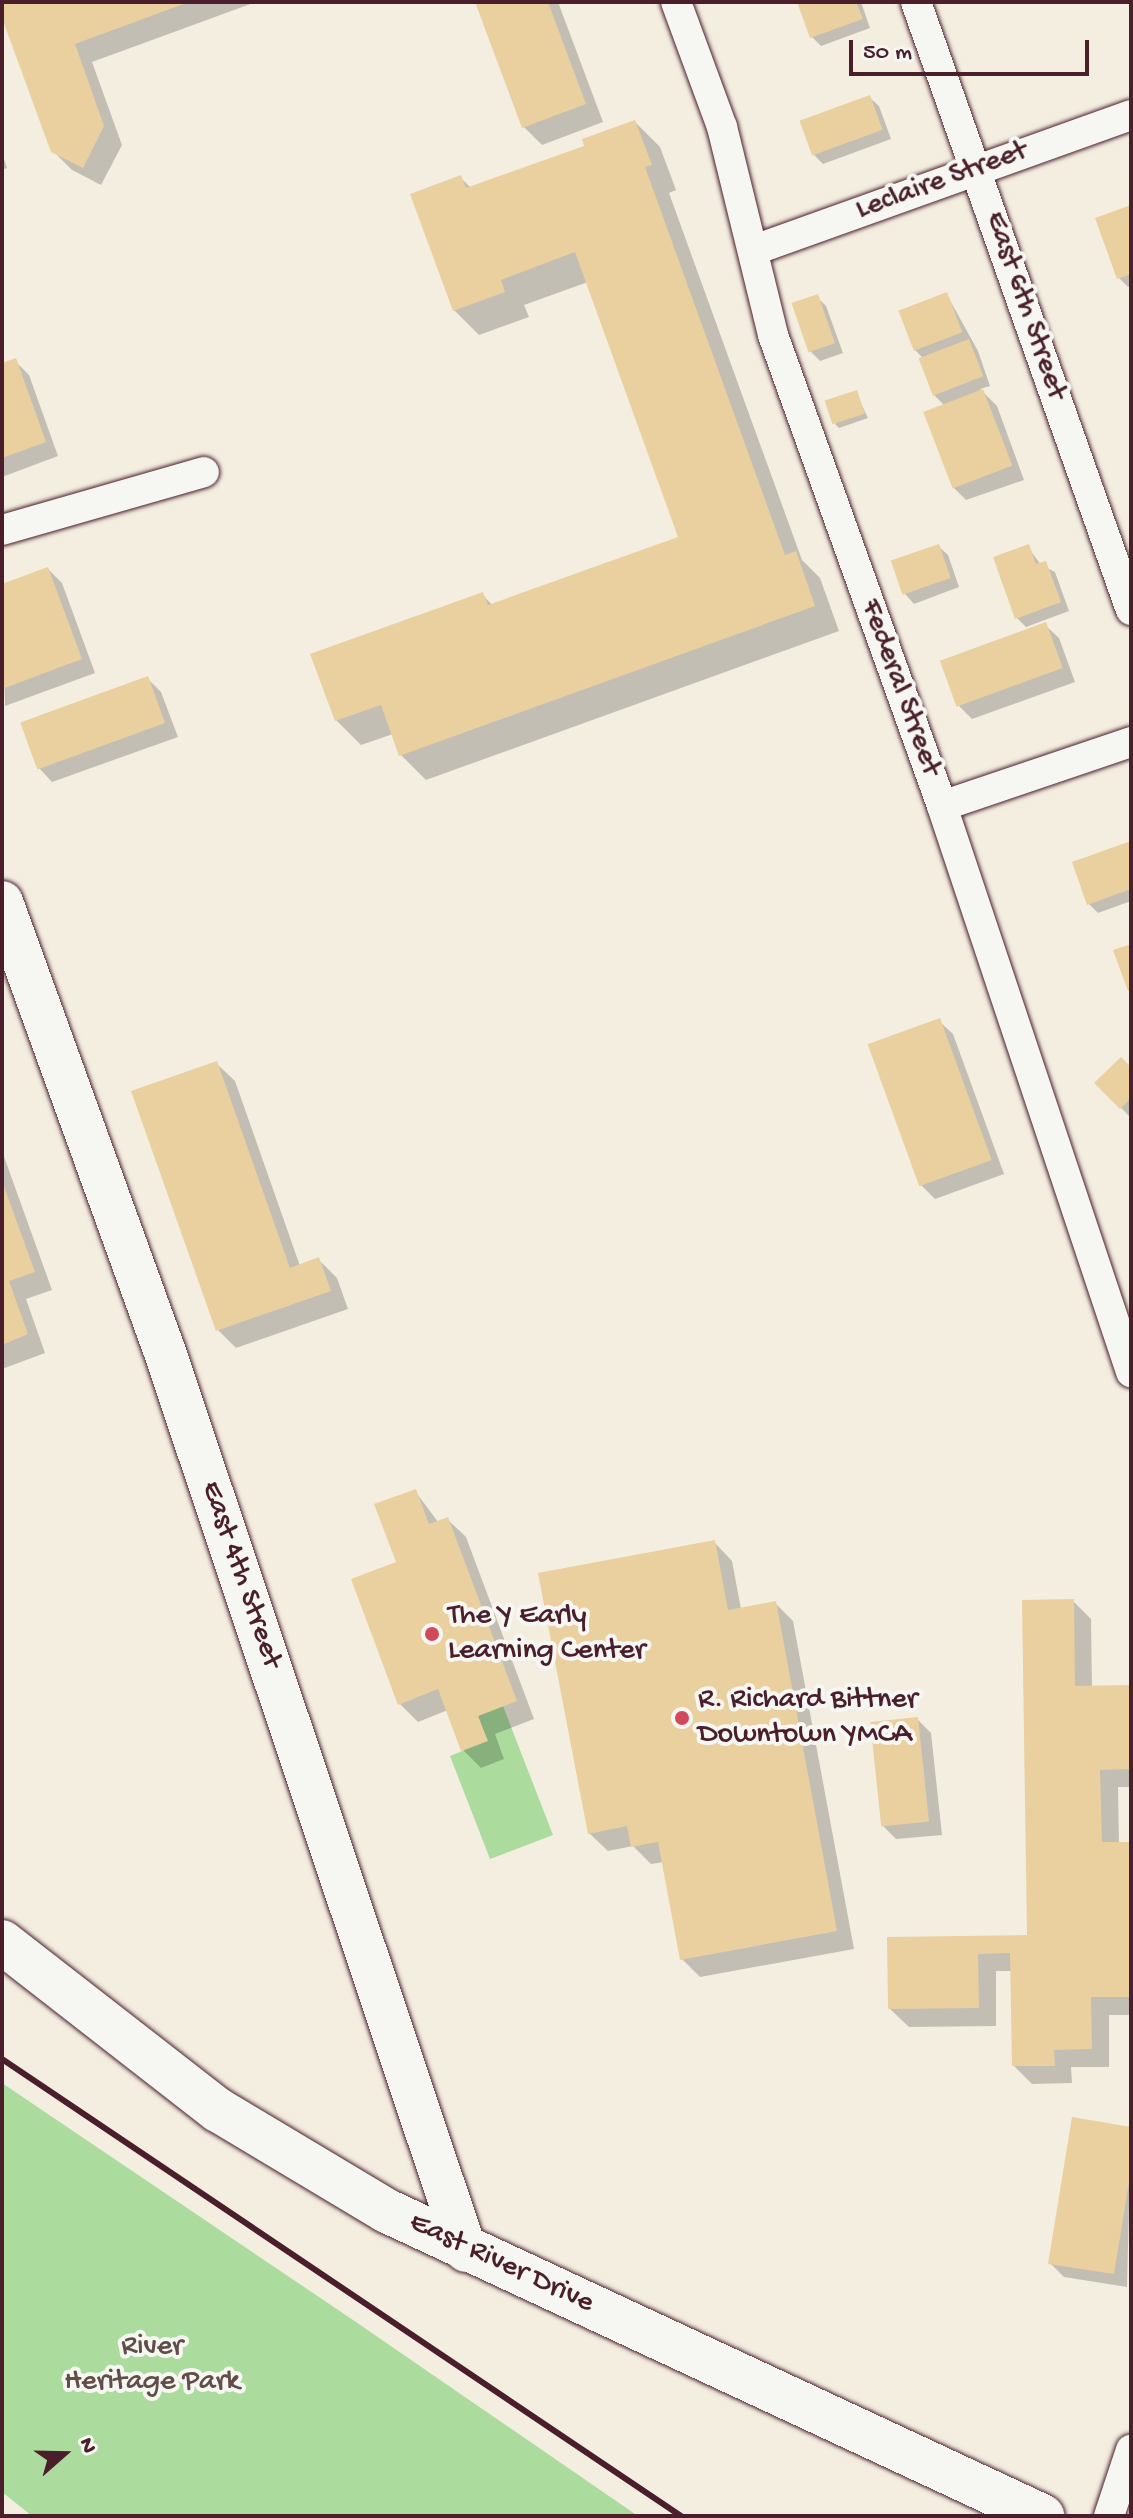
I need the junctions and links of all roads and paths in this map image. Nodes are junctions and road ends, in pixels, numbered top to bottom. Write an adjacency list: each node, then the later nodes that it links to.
1 (676, 2): 5 (street, Federal Street)
2 (916, 2): 4 (street, East 6th Street)
3 (1131, 115): 4 (street, Leclaire Street)
4 (977, 170): 5 (street, Leclaire Street); 8 (street, East 6th Street)
5 (754, 250): 10 (street, Federal Street)
6 (204, 472): 7 (street)
7 (2, 530)
8 (1131, 610)
9 (1131, 742): 10 (street)
10 (942, 806): 12 (street, Federal Street)
11 (2, 902): 14 (main road, East 4th Street)
12 (1131, 1372)
13 (2, 1942): 14 (main road, East River Drive)
14 (466, 2251): 16 (main road, East River Drive)
15 (1131, 2450): 17 (street)
16 (1042, 2516)
17 (1109, 2516)

